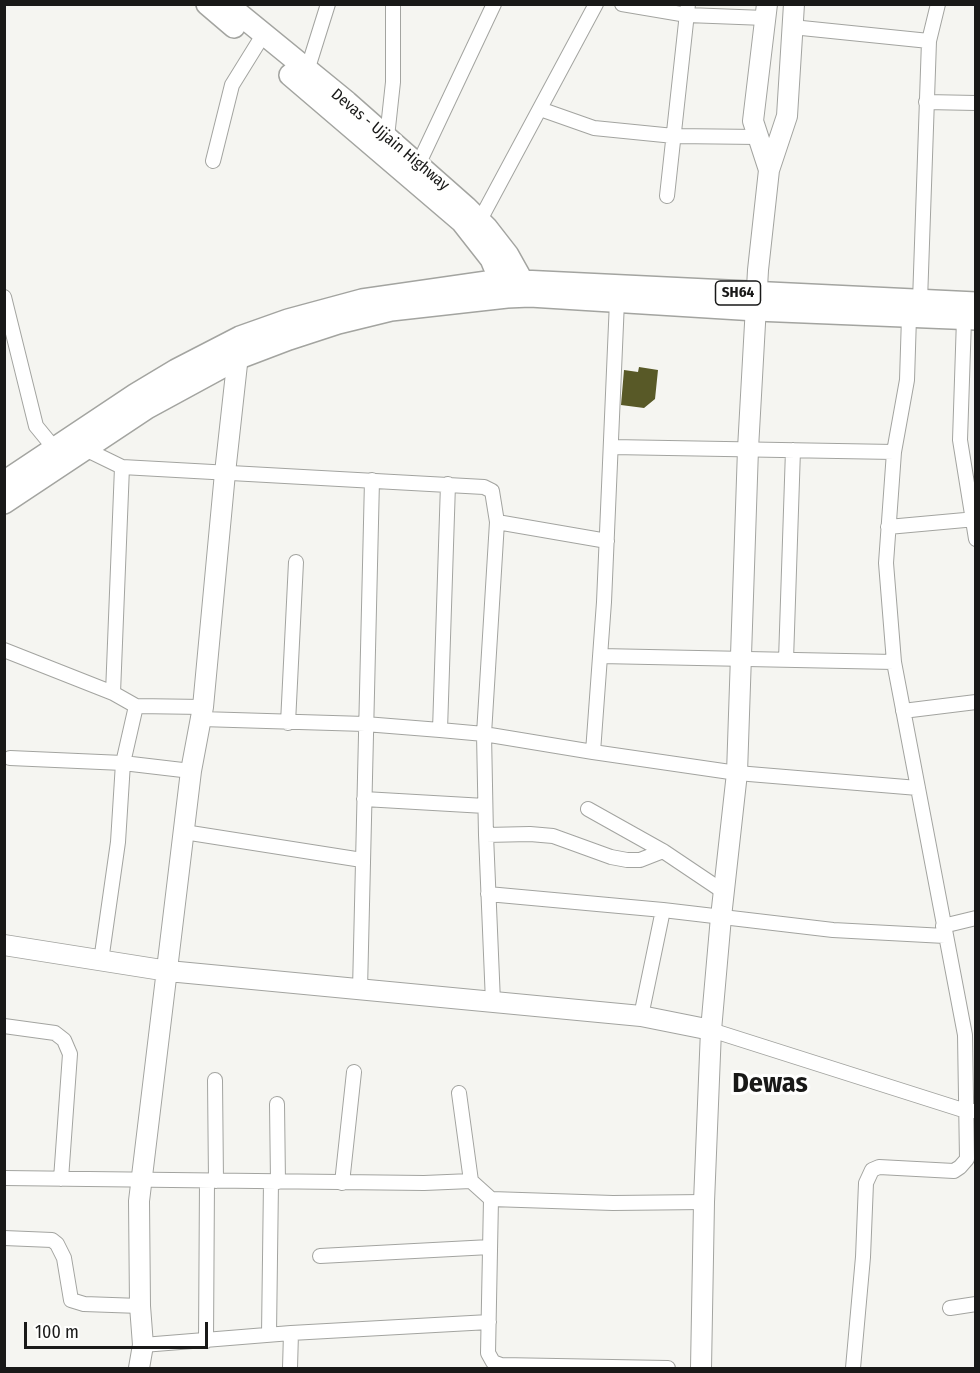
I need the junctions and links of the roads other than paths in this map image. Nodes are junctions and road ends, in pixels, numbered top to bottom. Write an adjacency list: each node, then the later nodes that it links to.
1 (207, 4): 13 (main road, Devas - Ujjain Highway)
2 (227, 4): 13 (main road, Devas - Ujjain Highway)
3 (328, 4): 15 (street)
4 (393, 4): 20 (street)
5 (494, 4): 23 (street)
6 (596, 4): 18 (street)
7 (622, 4): 10 (street)
8 (794, 4): 12 (street)
9 (938, 4): 14 (street)
10 (688, 10): 11 (street); 19 (street)
11 (766, 11): 21 (street)
12 (792, 27): 14 (street); 24 (street)
13 (260, 40): 15 (main road, Devas - Ujjain Highway); 22 (street); 28 (main road, Devas - Ujjain Highway)
14 (929, 41): 16 (street)
15 (307, 71): 20 (main road, Devas - Ujjain Highway)
16 (926, 102): 17 (street); 32 (street)
17 (975, 103)
18 (540, 109): 19 (street); 26 (street)
19 (674, 136): 21 (street); 25 (street)
20 (387, 137): 23 (main road, Devas - Ujjain Highway)
21 (758, 137): 24 (street)
22 (213, 161)
23 (418, 165): 26 (main road, Devas - Ujjain Highway)
24 (769, 171): 31 (street)
25 (667, 196)
26 (480, 219): 27 (main road, Devas - Ujjain Highway)
27 (527, 288): 28 (main road, SH64); 30 (main road, SH64); 31 (main road, SH64)
28 (504, 289): 34 (main road)
29 (4, 297): 36 (street)
30 (617, 301): 31 (main road, SH64); 35 (street)
31 (756, 302): 32 (main road, SH64); 38 (street)
32 (914, 309): 33 (main road, SH64); 40 (street)
33 (972, 313): 47 (street)
34 (239, 347): 36 (main road); 37 (main road); 42 (street)
35 (612, 447): 38 (street); 51 (street)
36 (54, 448): 44 (main road)
37 (85, 449): 41 (street); 46 (main road)
38 (748, 449): 39 (street); 55 (street)
39 (793, 450): 40 (street); 56 (street)
40 (894, 452): 49 (street)
41 (122, 467): 42 (street); 58 (street)
42 (225, 472): 43 (street); 62 (street)
43 (372, 480): 45 (street); 64 (street)
44 (4, 482)
45 (448, 484): 48 (street); 65 (street)
46 (4, 503)
47 (973, 519): 49 (street); 50 (street)
48 (497, 522): 51 (street); 66 (street)
49 (888, 527): 57 (street)
50 (975, 539)
51 (607, 541): 54 (street)
52 (296, 562): 63 (street)
53 (4, 650): 58 (street)
54 (600, 656): 55 (street); 67 (street)
55 (741, 659): 56 (street); 71 (street)
56 (786, 660): 57 (street)
57 (894, 663): 61 (street)
58 (113, 693): 60 (street)
59 (975, 702): 61 (street)
60 (136, 706): 62 (street); 69 (street)
61 (903, 711): 72 (street)
62 (202, 713): 63 (street); 70 (street)
63 (288, 723): 64 (street)
64 (365, 724): 65 (street); 73 (street)
65 (440, 730): 66 (street)
66 (484, 734): 67 (street); 74 (street)
67 (593, 752): 71 (street)
68 (10, 758): 69 (street)
69 (123, 763): 70 (street); 87 (street)
70 (191, 771): 76 (street)
71 (737, 773): 72 (street); 80 (street)
72 (918, 788): 85 (street)
73 (364, 799): 74 (street); 79 (street)
74 (485, 806): 77 (street)
75 (588, 809): 78 (street)
76 (184, 832): 79 (street); 88 (street)
77 (486, 836): 78 (street); 81 (street)
78 (663, 851): 80 (street)
79 (362, 860): 89 (street)
80 (724, 892): 83 (street)
81 (488, 894): 82 (street); 90 (street)
82 (663, 910): 83 (street); 91 (street)
83 (721, 917): 85 (street); 93 (street)
84 (975, 918): 85 (street)
85 (944, 931): 94 (street)
86 (4, 945): 87 (street)
87 (101, 961): 88 (street)
88 (168, 972): 89 (street); 102 (street)
89 (360, 990): 90 (street)
90 (493, 1002): 91 (street)
91 (641, 1016): 93 (street)
92 (4, 1026): 101 (street)
93 (711, 1030): 99 (street); 108 (street)
94 (970, 1032): 99 (street)
95 (354, 1072): 106 (street)
96 (215, 1080): 103 (street)
97 (459, 1093): 104 (street)
98 (277, 1104): 105 (street)
99 (970, 1111): 125 (street)
100 (4, 1178): 101 (street)
101 (61, 1179): 102 (street)
102 (141, 1180): 103 (street); 113 (street)
103 (211, 1181): 105 (street); 118 (street)
104 (471, 1181): 106 (street); 107 (street)
105 (274, 1182): 106 (street); 117 (street)
106 (342, 1183)
107 (491, 1199): 108 (street); 110 (street)
108 (704, 1202): 124 (street)
109 (4, 1238): 113 (street)
110 (490, 1247): 111 (street); 115 (street)
111 (320, 1256)
112 (975, 1304): 114 (street)
113 (140, 1306): 119 (street)
114 (950, 1308)
115 (489, 1322): 116 (street); 122 (street)
116 (291, 1333): 117 (street); 121 (street)
117 (269, 1334): 118 (street)
118 (206, 1341): 119 (street)
119 (143, 1345): 120 (street)
120 (139, 1368)
121 (290, 1368)
122 (636, 1368): 123 (street)
123 (668, 1368)
124 (701, 1368)
125 (853, 1368)

